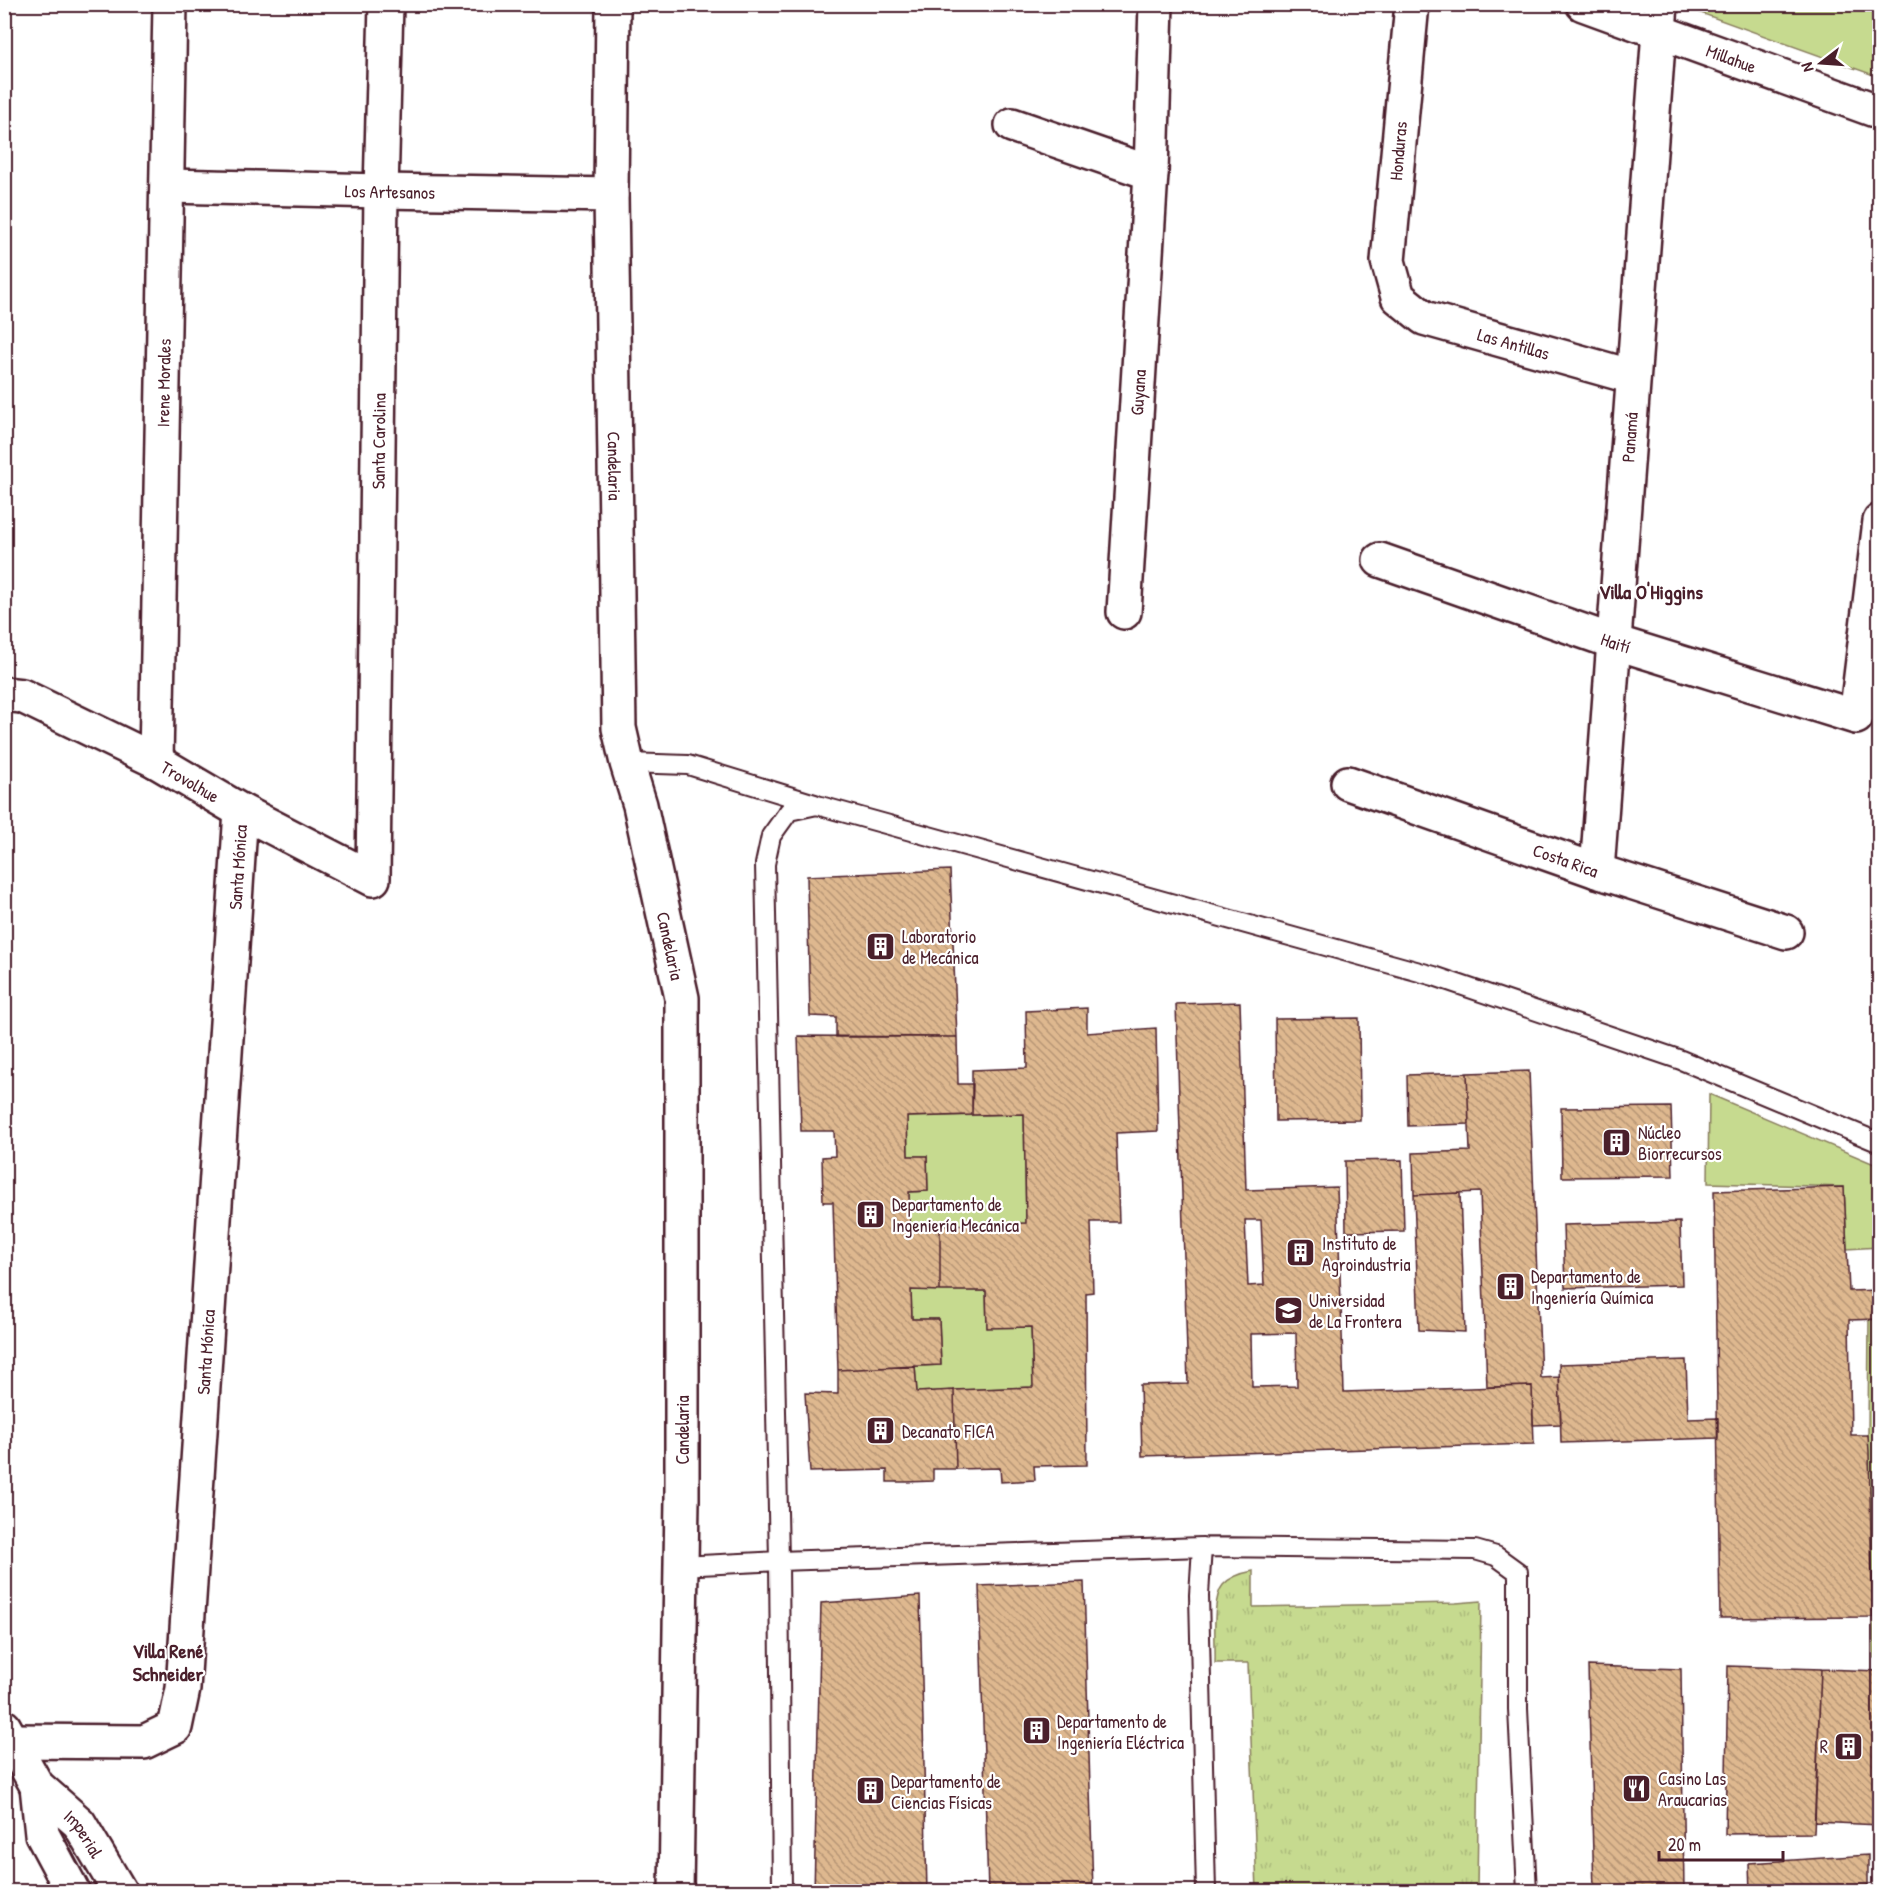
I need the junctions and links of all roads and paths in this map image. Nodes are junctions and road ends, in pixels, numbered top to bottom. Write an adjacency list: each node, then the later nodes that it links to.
1 (170, 4): 11 (street, Irene Morales)
2 (386, 4): 12 (street, Santa Carolina)
3 (613, 4): 13 (street, Candelaria)
4 (1156, 4): 10 (street, Guyana)
5 (1412, 4): 14 (street, Honduras)
6 (1583, 4): 7 (street, Millahue)
7 (1660, 19): 8 (street, Millahue); 15 (street, Panamá)
8 (1880, 112)
9 (1012, 125): 10 (street)
10 (1151, 173): 18 (street, Guyana)
11 (168, 186): 12 (street, Los Artesanos); 21 (street, Irene Morales)
12 (381, 191): 13 (street, Los Artesanos); 27 (street, Santa Carolina)
13 (611, 195): 22 (street, Candelaria)
14 (1398, 297): 15 (street, Las Antillas)
15 (1634, 377): 19 (street, Panamá)
16 (1880, 521): 19 (street, Haití)
17 (1380, 560): 19 (street, Haití)
18 (1124, 612)
19 (1614, 642): 26 (street, Panamá)
20 (4, 694): 21 (street, Trovolhue)
21 (156, 761): 25 (street, Trovolhue)
22 (627, 763): 24 (lane); 32 (street, Candelaria)
23 (1348, 783): 26 (street, Costa Rica)
24 (817, 805): 29 (lane); 31 (lane)
25 (241, 811): 27 (street, Trovolhue); 33 (street, Santa Mónica)
26 (1597, 871): 28 (street, Costa Rica)
27 (373, 879)
28 (1786, 932)
29 (1880, 1143)
30 (1202, 1546): 31 (lane); 39 (lane); 40 (lane)
31 (779, 1561): 32 (lane); 38 (lane)
32 (680, 1566): 37 (street, Candelaria)
33 (9, 1734): 34 (street, Imperial)
34 (37, 1786): 35 (street, Imperial); 36 (street, Imperial)
35 (73, 1892)
36 (120, 1892)
37 (676, 1892)
38 (783, 1892)
39 (1206, 1892)
40 (1527, 1892)

